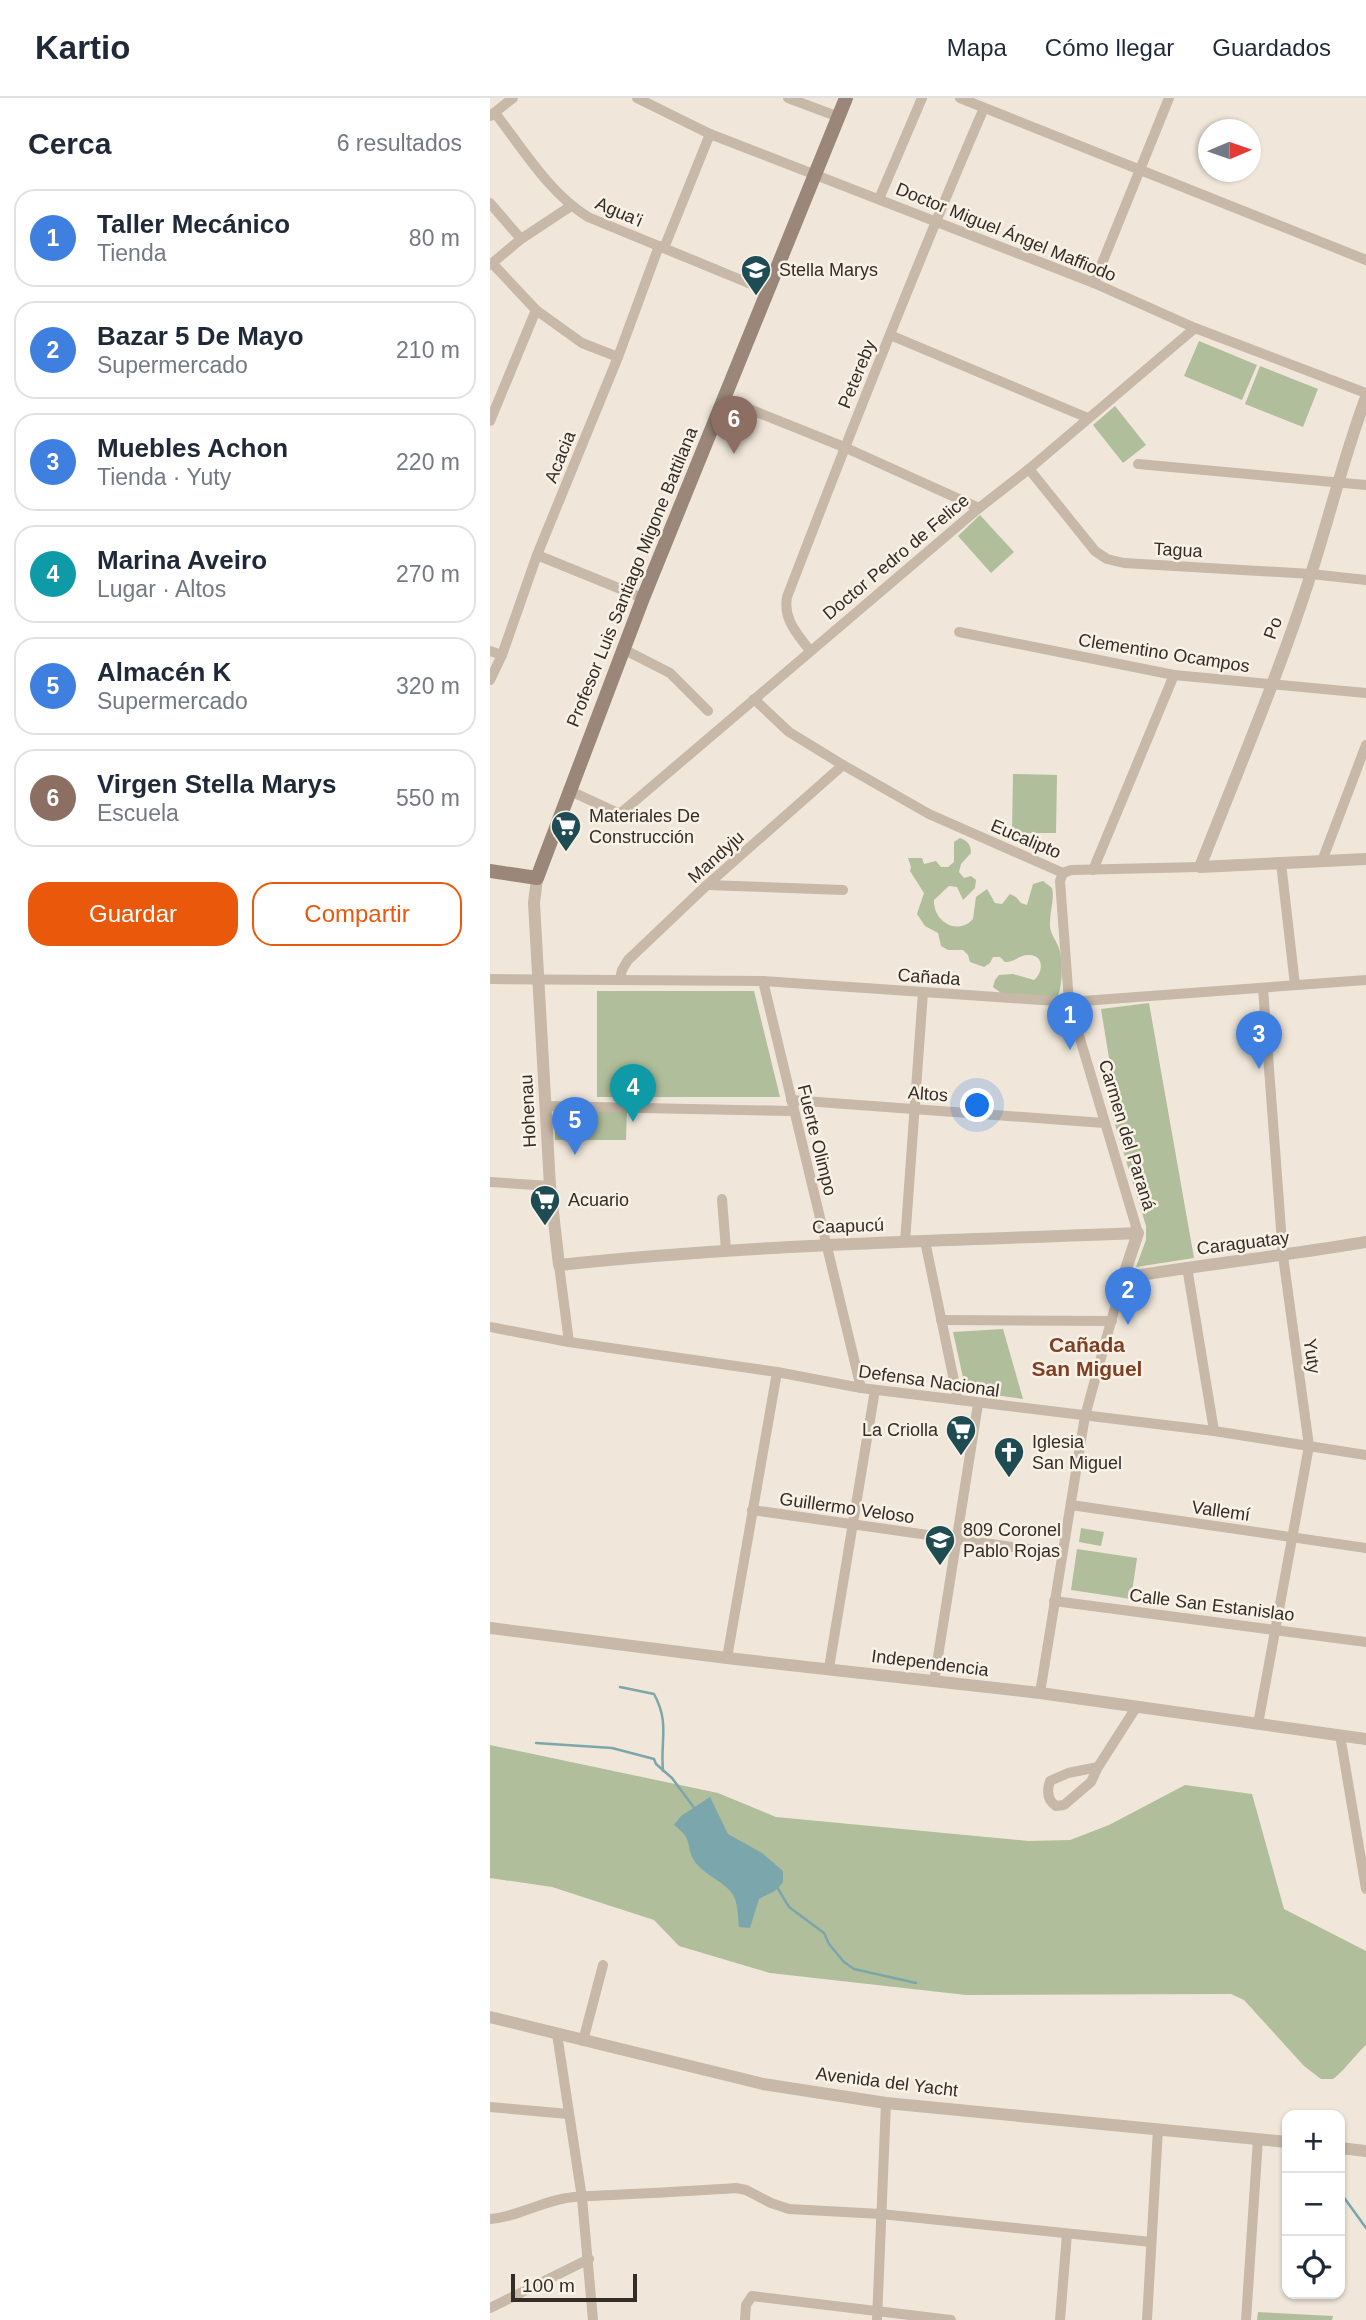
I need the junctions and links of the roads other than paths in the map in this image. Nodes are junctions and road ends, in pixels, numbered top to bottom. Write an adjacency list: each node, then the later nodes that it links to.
1 (513, 98): 9 (street)
2 (637, 98): 11 (street, Doctor Miguel Ángel Maffiodo)
3 (788, 98): 10 (street)
4 (846, 98): 10 (main road, Profesor Luis Santiago Migone Battilana)
5 (922, 98): 14 (street)
6 (960, 98): 8 (street)
7 (1169, 98): 12 (street)
8 (984, 108): 12 (street); 17 (street, Petereby)
9 (492, 114): 16 (street, Agua'i)
10 (839, 117): 13 (main road, Profesor Luis Santiago Migone Battilana)
11 (710, 134): 13 (street, Doctor Miguel Ángel Maffiodo); 19 (street, Acacia)
12 (1140, 170): 20 (street); 22 (street)
13 (815, 174): 14 (street, Doctor Miguel Ángel Maffiodo); 23 (main road, Profesor Luis Santiago Migone Battilana)
14 (879, 199): 17 (street, Doctor Miguel Ángel Maffiodo)
15 (490, 202): 18 (street)
16 (570, 206): 18 (street); 19 (street, Agua'i)
17 (935, 221): 22 (street, Doctor Miguel Ángel Maffiodo); 26 (street, Petereby)
18 (521, 239): 21 (street)
19 (662, 247): 23 (street, Agua'i); 27 (street, Acacia)
20 (1366, 260)
21 (491, 264): 24 (street)
22 (1094, 283): 25 (street, Doctor Miguel Ángel Maffiodo)
23 (768, 291): 29 (main road, Profesor Luis Santiago Migone Battilana)
24 (536, 310): 27 (street); 31 (street)
25 (1195, 328): 28 (street, Doctor Miguel Ángel Maffiodo); 30 (street, Doctor Pedro de Felice)
26 (890, 335): 30 (street); 32 (street, Petereby)
27 (618, 357): 38 (street, Acacia)
28 (1366, 395): 35 (street, Po)
29 (724, 399): 32 (street); 41 (main road, Profesor Luis Santiago Migone Battilana)
30 (1088, 418): 34 (street, Doctor Pedro de Felice)
31 (490, 421)
32 (844, 447): 37 (street); 45 (street, Petereby)
33 (1138, 464): 35 (street)
34 (1029, 469): 37 (street, Doctor Pedro de Felice); 39 (street, Tagua)
35 (1336, 483): 36 (street); 39 (street, Po)
36 (1366, 485)
37 (979, 508): 45 (street, Doctor Pedro de Felice)
38 (537, 555): 41 (street); 46 (street, Acacia)
39 (1311, 574): 40 (street, Tagua); 49 (street, Po)
40 (1366, 580)
41 (643, 598): 43 (main road, Profesor Luis Santiago Migone Battilana)
42 (959, 632): 47 (street, Clementino Ocampos)
43 (623, 649): 52 (street); 55 (main road, Profesor Luis Santiago Migone Battilana)
44 (490, 651): 46 (street)
45 (810, 652): 51 (street, Doctor Pedro de Felice)
46 (502, 655): 48 (street, Acacia)
47 (1174, 675): 49 (street, Clementino Ocampos); 60 (street)
48 (490, 680)
49 (1271, 686): 50 (street, Clementino Ocampos); 59 (street, Po)
50 (1366, 694)
51 (754, 699): 54 (street, Eucalipto); 55 (street, Doctor Pedro de Felice)
52 (708, 711)
53 (1366, 745): 57 (street)
54 (843, 765): 62 (street, Eucalipto); 64 (street, Mandyju)
55 (568, 790): 63 (main road, Profesor Luis Santiago Migone Battilana)
56 (1366, 859): 57 (street, Eucalipto)
57 (1322, 861): 58 (street, Eucalipto)
58 (1281, 863): 59 (street, Eucalipto); 71 (street)
59 (1200, 867): 60 (street, Eucalipto)
60 (1093, 870): 62 (street, Eucalipto)
61 (490, 871): 63 (main road)
62 (1063, 873): 74 (street, Carmen del Paraná)
63 (537, 877): 68 (street, Hohenau)
64 (707, 885): 65 (street); 67 (street, Mandyju)
65 (844, 890)
66 (490, 979): 68 (street, Cañada)
67 (620, 979): 68 (street, Cañada); 69 (street, Cañada)
68 (538, 980): 75 (street, Hohenau)
69 (762, 981): 73 (street, Cañada); 76 (street, Fuerte Olimpo)
70 (1366, 981): 71 (street, Cañada)
71 (1295, 985): 72 (street, Cañada)
72 (1263, 988): 74 (street, Cañada); 88 (street, Yuty)
73 (923, 992): 74 (street, Cañada); 77 (street)
74 (1069, 1002): 78 (street, Carmen del Paraná)
75 (545, 1106): 76 (street, Altos); 80 (street, Hohenau)
76 (792, 1106): 77 (street, Altos); 86 (street, Fuerte Olimpo)
77 (914, 1109): 78 (street, Altos); 84 (street)
78 (1104, 1123): 82 (street, Carmen del Paraná)
79 (490, 1182): 80 (street)
80 (550, 1186): 89 (street, Hohenau)
81 (722, 1199): 87 (street)
82 (1138, 1233): 83 (street, Caapucú); 91 (street, Carmen del Paraná)
83 (925, 1241): 84 (street, Caapucú); 92 (street)
84 (905, 1242): 86 (street, Caapucú)
85 (1366, 1242): 88 (street, Caraguatay)
86 (827, 1244): 87 (street, Caapucú); 97 (street, Fuerte Olimpo)
87 (726, 1250): 89 (street, Caapucú)
88 (1283, 1256): 90 (street, Caraguatay); 103 (street, Yuty)
89 (559, 1265): 95 (street, Hohenau)
90 (1187, 1267): 91 (street, Caraguatay); 102 (street)
91 (1124, 1278): 93 (street, Carmen del Paraná)
92 (941, 1320): 93 (street); 99 (street)
93 (1112, 1321): 101 (street, Carmen del Paraná)
94 (490, 1327): 95 (street, Defensa Nacional)
95 (569, 1342): 96 (street, Defensa Nacional)
96 (777, 1372): 97 (street, Defensa Nacional); 106 (street)
97 (861, 1388): 98 (street, Defensa Nacional)
98 (875, 1390): 99 (street, Defensa Nacional); 107 (street)
99 (958, 1400): 100 (street, Defensa Nacional)
100 (978, 1404): 101 (street, Defensa Nacional); 109 (street)
101 (1085, 1416): 102 (street, Defensa Nacional); 105 (street, Carmen del Paraná)
102 (1214, 1431): 103 (street, Defensa Nacional)
103 (1309, 1446): 104 (street, Defensa Nacional); 108 (street, Yuty)
104 (1366, 1455)
105 (1071, 1505): 108 (street, Vallemí); 111 (street, Carmen del Paraná)
106 (752, 1510): 107 (street, Guillermo Veloso); 116 (street)
107 (852, 1525): 109 (street, Guillermo Veloso); 117 (street)
108 (1293, 1538): 110 (street, Vallemí); 114 (street, Yuty)
109 (957, 1540): 111 (street, Guillermo Veloso); 118 (street)
110 (1366, 1548)
111 (1062, 1553): 112 (street, Carmen del Paraná)
112 (1054, 1601): 114 (street, Calle San Estanislao); 119 (street, Carmen del Paraná)
113 (490, 1628): 116 (street, Independencia)
114 (1276, 1628): 115 (street, Calle San Estanislao); 121 (street, Yuty)
115 (1366, 1642)
116 (727, 1658): 117 (street, Independencia)
117 (829, 1668): 118 (street, Independencia)
118 (934, 1682): 119 (street, Independencia)
119 (1040, 1693): 120 (street, Independencia)
120 (1137, 1706): 121 (street, Independencia); 124 (street)
121 (1258, 1724): 122 (street, Independencia)
122 (1340, 1735): 123 (street, Independencia); 125 (street)
123 (1366, 1739)
124 (1098, 1767): 124 (street)
125 (1366, 1889)
126 (603, 1965): 129 (street)
127 (490, 2017): 128 (street, Avenida del Yacht)
128 (557, 2034): 129 (street, Avenida del Yacht); 132 (street)
129 (583, 2041): 130 (street, Avenida del Yacht)
130 (887, 2103): 133 (street, Avenida del Yacht); 139 (street)
131 (490, 2107): 132 (street)
132 (568, 2114): 138 (street)
133 (1158, 2129): 134 (street, Avenida del Yacht); 142 (street)
134 (1258, 2139): 135 (street, Avenida del Yacht); 151 (street)
135 (1282, 2141)
136 (1345, 2149): 137 (street)
137 (1366, 2151)
138 (582, 2199): 139 (street); 140 (street); 143 (street)
139 (881, 2214): 141 (street); 145 (street)
140 (490, 2219)
141 (1067, 2234): 142 (street); 149 (street)
142 (1151, 2242): 150 (street)
143 (589, 2259): 144 (street); 146 (street)
144 (490, 2308)
145 (877, 2315): 147 (street); 148 (street)
146 (593, 2320)
147 (744, 2320)
148 (951, 2320)
149 (1060, 2320)
150 (1147, 2320)
151 (1246, 2320)

